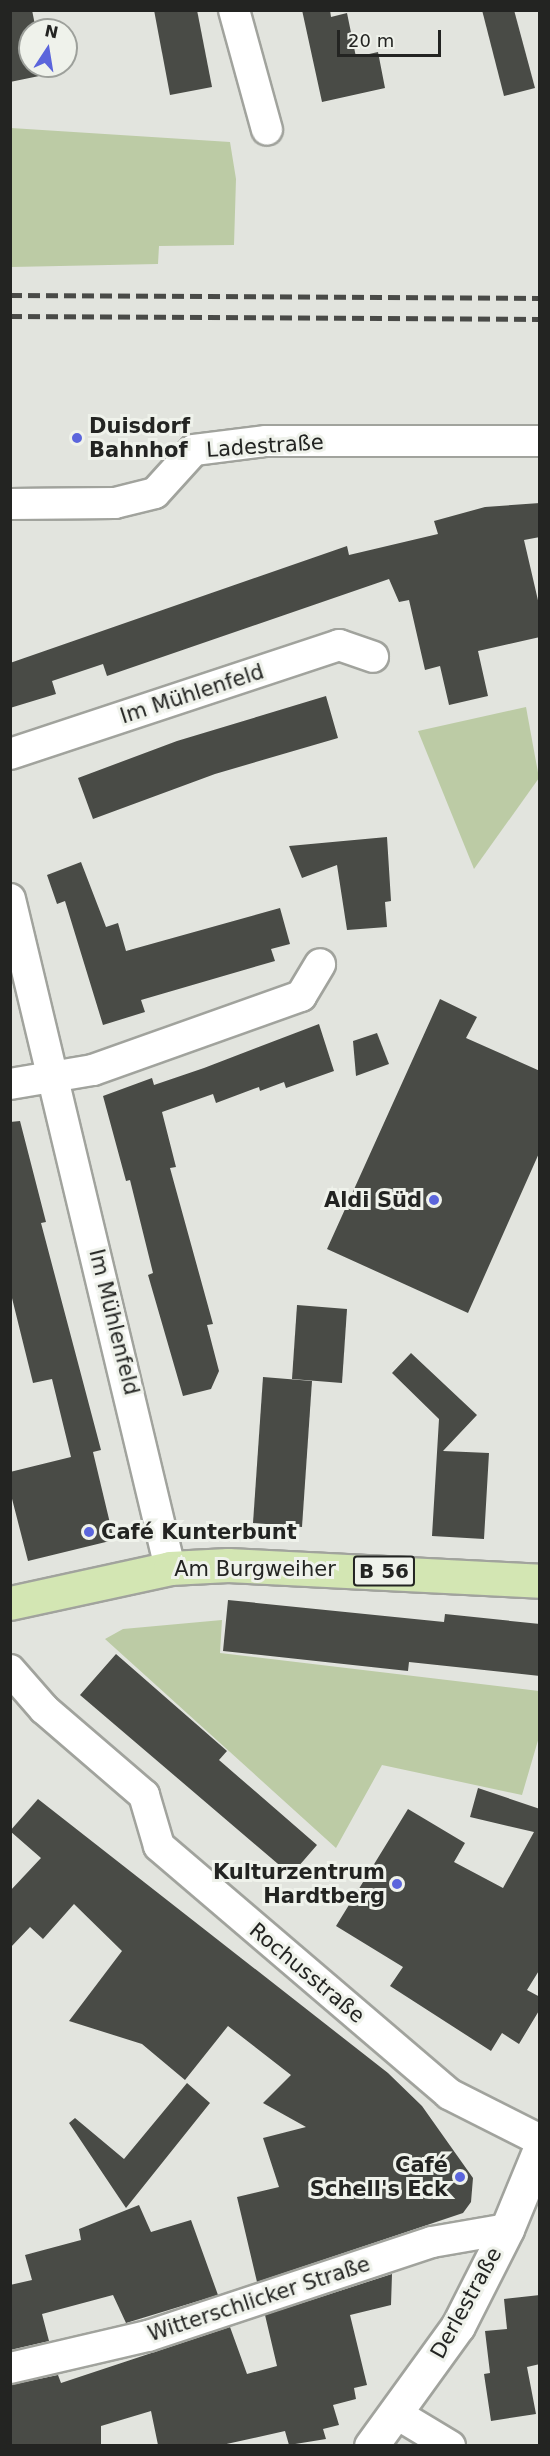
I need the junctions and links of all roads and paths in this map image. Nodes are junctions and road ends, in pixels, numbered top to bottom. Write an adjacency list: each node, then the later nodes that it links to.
1 (234, 10): 2 (street)
2 (267, 130)
3 (540, 441): 4 (street, Ladestraße)
4 (10, 504)
5 (373, 657): 6 (street, Im Mühlenfeld)
6 (10, 754)
7 (10, 899): 9 (street, Im Mühlenfeld)
8 (320, 964): 9 (street)
9 (54, 1077): 10 (street); 11 (street, Im Mühlenfeld)
10 (10, 1084)
11 (170, 1568): 12 (main road, Am Burgweiher / B 56); 13 (main road, Am Burgweiher / B 56)
12 (540, 1581)
13 (10, 1603)
14 (10, 1670): 15 (street, Rochusstraße)
15 (540, 2140)
16 (540, 2149): 17 (street, Derlestraße)
17 (507, 2229): 18 (street, Witterschlicker Straße); 19 (street, Derlestraße)
18 (10, 2368)
19 (397, 2414): 20 (street, Derlestraße); 21 (street)
20 (371, 2445)
21 (450, 2445)

